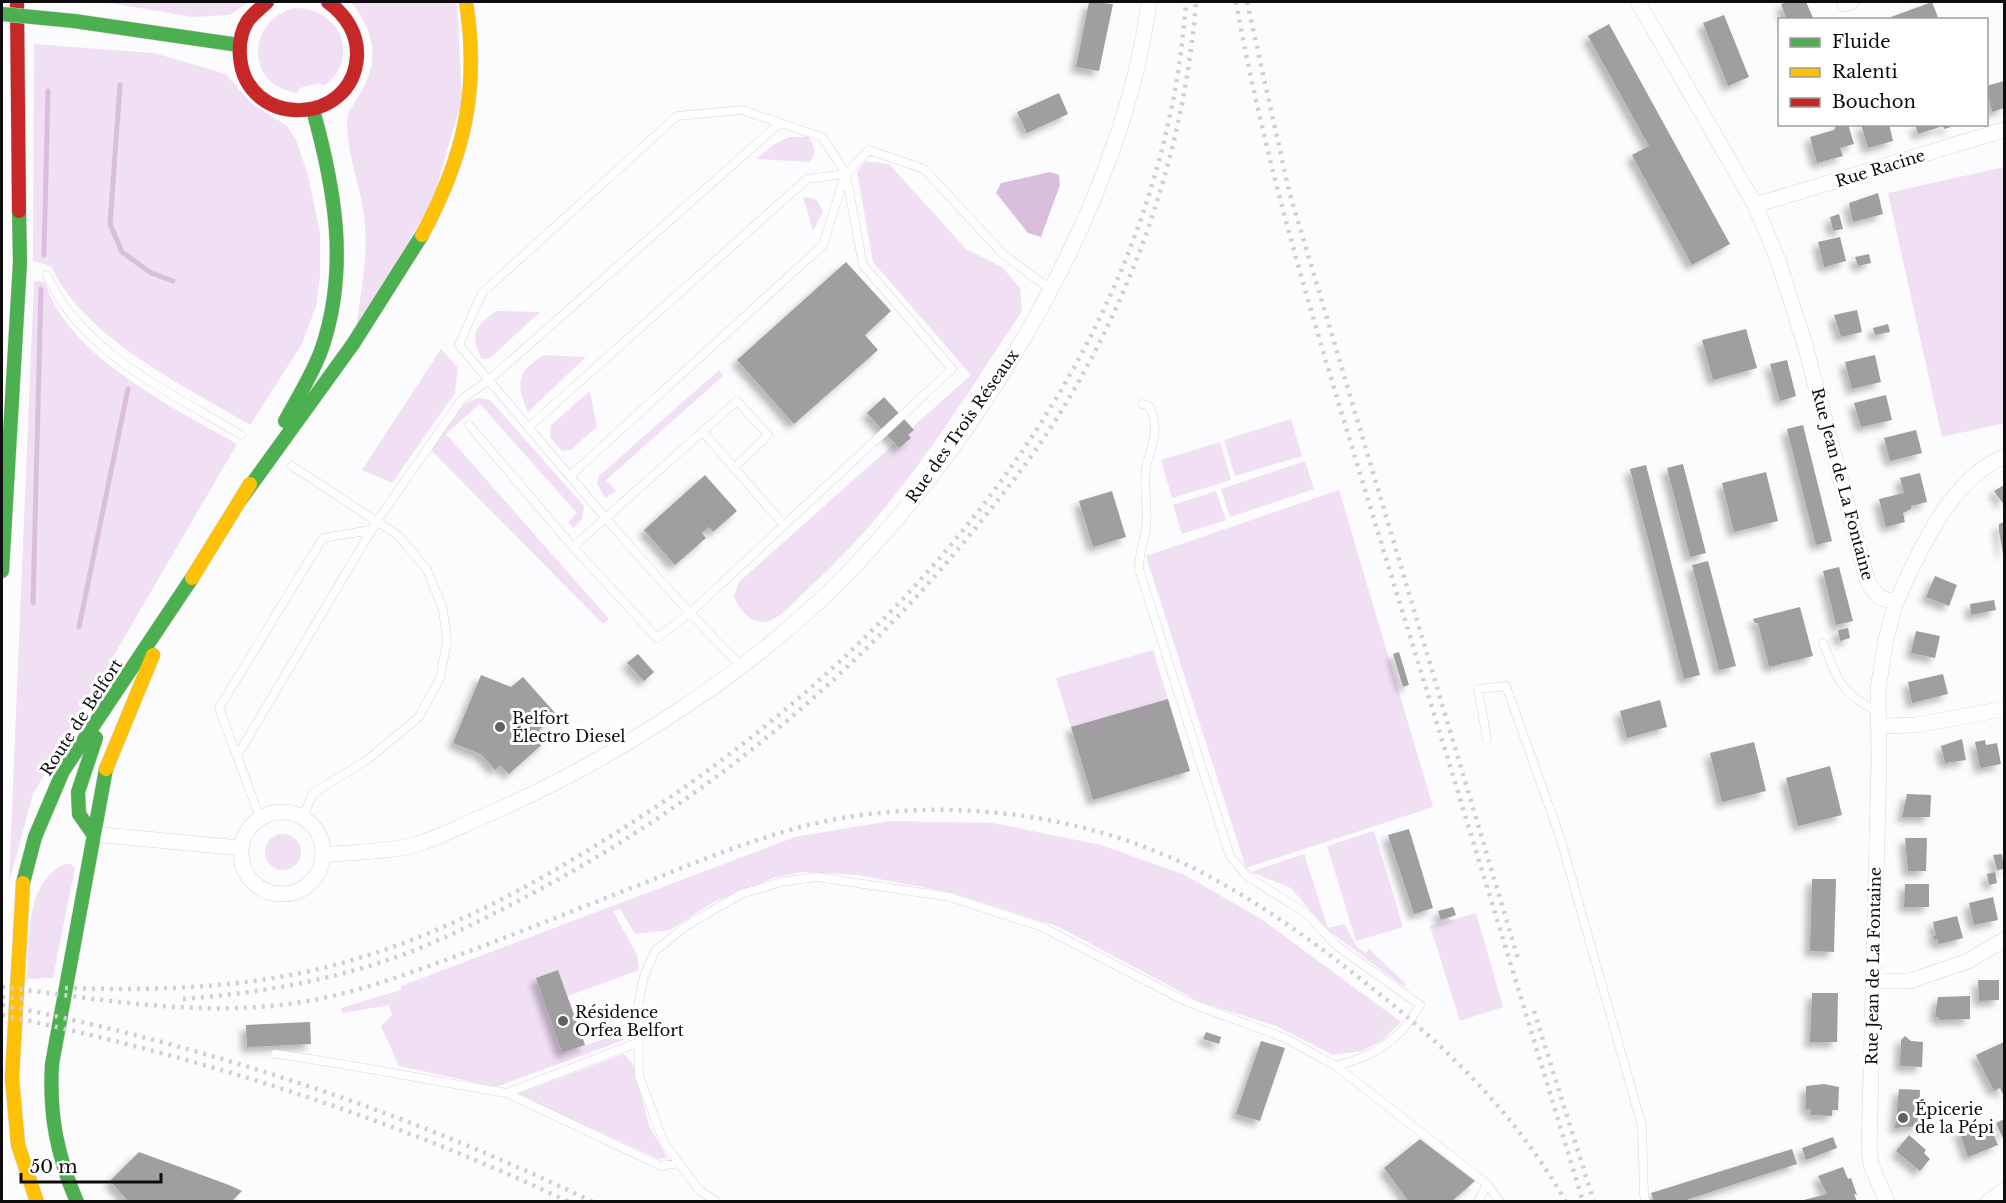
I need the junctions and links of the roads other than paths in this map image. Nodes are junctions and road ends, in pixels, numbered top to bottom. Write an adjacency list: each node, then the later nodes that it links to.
1 (18, 2): 32 (main road)
2 (267, 2): 8 (main road)
3 (328, 2): 9 (main road)
4 (466, 2): 26 (main road)
5 (1149, 2): 15 (street, Rue des Trois Réseaux)
6 (1638, 2): 13 (street, Rue Jean de La Fontaine)
7 (2, 14): 8 (main road, bridge)
8 (238, 45): 9 (main road)
9 (313, 110): 26 (main road, Route de Belfort)
10 (780, 123): 12 (lane); 16 (lane); 16 (lane)
11 (2004, 130): 13 (street, Rue Racine)
12 (846, 174): 15 (lane); 19 (lane); 25 (lane); 29 (lane)
13 (1755, 205): 33 (street, Rue Jean de La Fontaine)
14 (47, 274): 21 (lane)
15 (1052, 290): 37 (street, Rue des Trois Réseaux)
16 (489, 380): 19 (lane); 28 (lane)
17 (1142, 404): 52 (lane)
18 (468, 425): 31 (lane)
19 (529, 427): 25 (lane)
20 (702, 431): 24 (lane); 24 (lane); 27 (lane)
21 (241, 435)
22 (2004, 457): 33 (street)
23 (292, 466): 28 (lane)
24 (734, 468): 29 (lane)
25 (571, 475): 27 (lane)
26 (241, 499): 34 (main road, Route de Belfort)
27 (606, 517): 31 (lane); 35 (lane)
28 (377, 521): 30 (lane); 43 (lane)
29 (784, 525): 35 (lane)
30 (371, 530): 42 (lane); 42 (lane)
31 (573, 547): 35 (lane)
32 (2, 571)
33 (1896, 602): 40 (street, Rue Jean de La Fontaine)
34 (171, 612): 38 (main road, Route de Belfort); 45 (main road, Route de Belfort)
35 (691, 612): 37 (lane)
36 (1823, 643): 40 (lane)
37 (741, 666): 47 (street, Rue des Trois Réseaux)
38 (111, 697): 45 (main road); 57 (main road, Route de Belfort)
39 (2004, 709): 40 (street)
40 (1880, 719): 49 (street, Rue Jean de La Fontaine)
41 (1487, 740): 62 (lane)
42 (237, 756): 44 (lane)
43 (303, 817): 44 (street); 47 (street)
44 (260, 818): 46 (street)
45 (93, 834): 46 (street); 58 (main road, Route de Belfort)
46 (241, 848): 47 (street)
47 (323, 855)
48 (2004, 940): 49 (street)
49 (1873, 981): 63 (street, Rue Jean de La Fontaine)
50 (639, 1042): 52 (lane); 53 (lane); 54 (lane)
51 (275, 1054): 53 (lane)
52 (1336, 1066): 55 (lane)
53 (507, 1093): 54 (lane)
54 (679, 1163): 59 (lane)
55 (1487, 1184): 60 (lane); 61 (lane)
56 (2004, 1190): 64 (street)
57 (38, 1202)
58 (77, 1202)
59 (717, 1202)
60 (1478, 1202)
61 (1500, 1202)
62 (1646, 1202)
63 (1887, 1202)
64 (1988, 1202)

